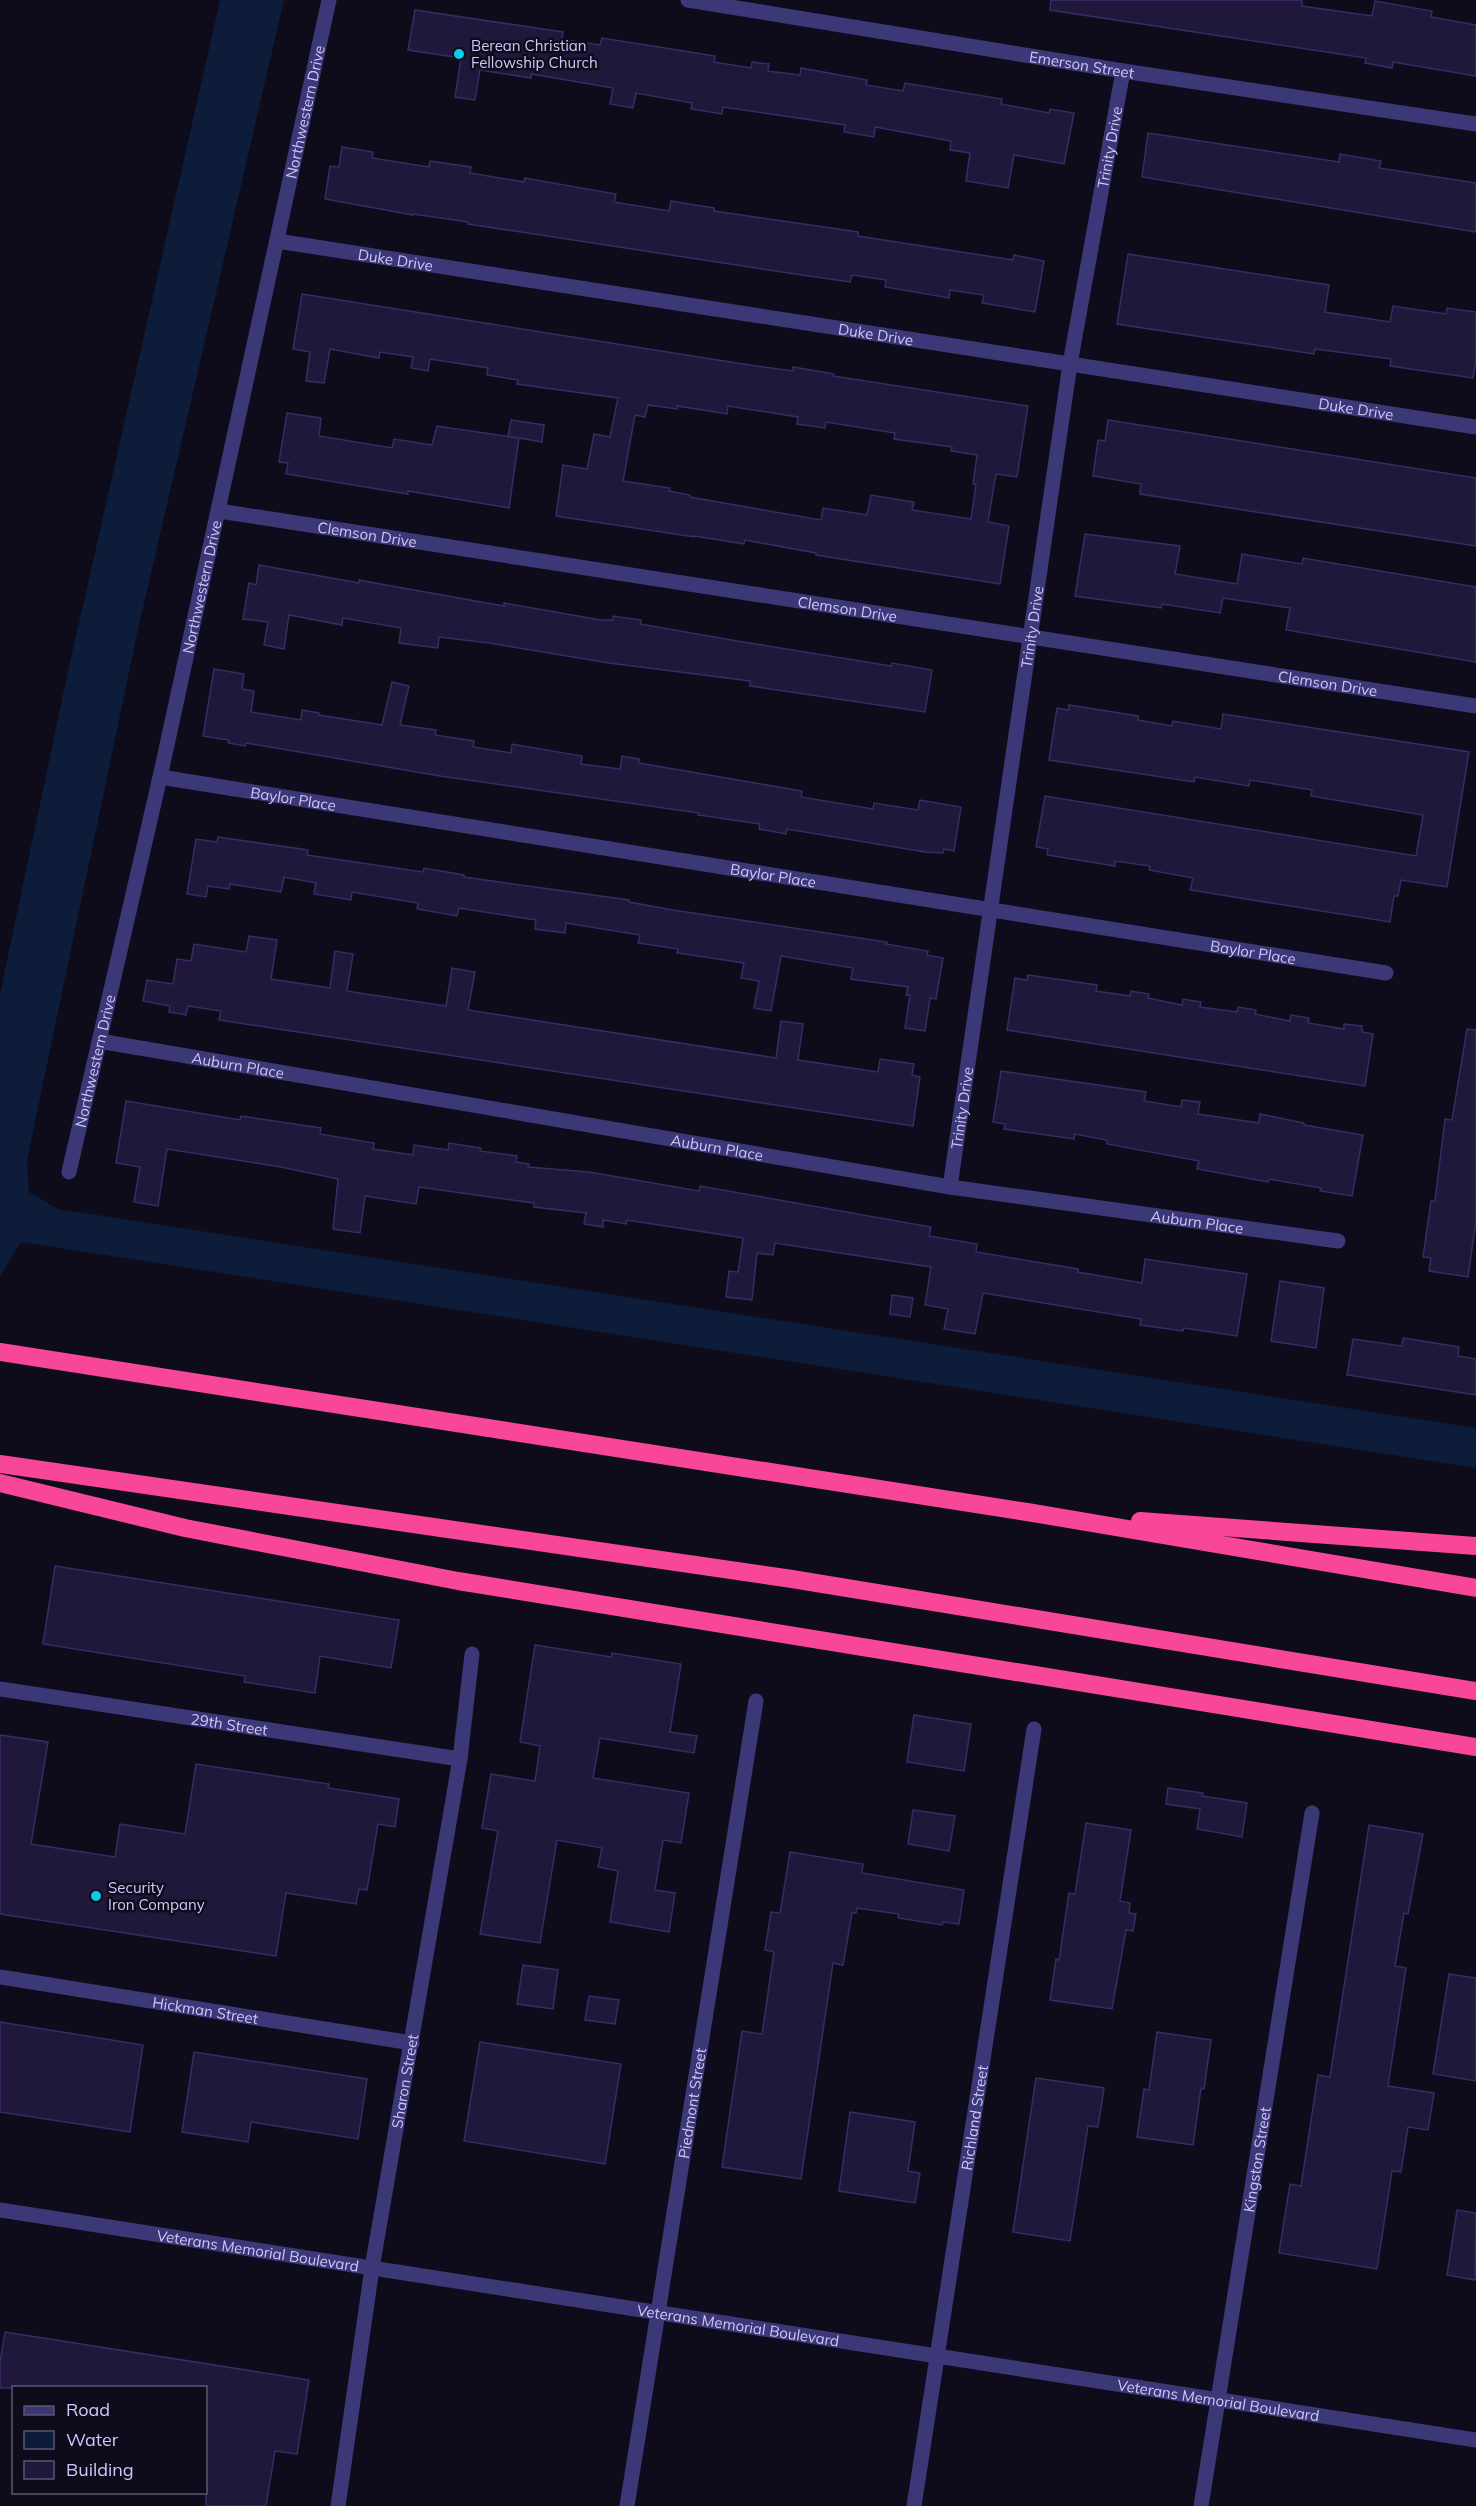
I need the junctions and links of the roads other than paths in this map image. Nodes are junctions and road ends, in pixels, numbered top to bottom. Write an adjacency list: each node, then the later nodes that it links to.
1 (329, 0): 5 (street, Northwestern Drive)
2 (688, 0): 3 (street, Emerson Street)
3 (1123, 71): 4 (street, Emerson Street); 6 (street, Trinity Drive)
4 (1476, 124)
5 (277, 241): 6 (street, Duke Drive); 8 (street, Northwestern Drive)
6 (1070, 364): 7 (street, Duke Drive); 9 (street, Trinity Drive)
7 (1476, 427)
8 (219, 511): 9 (street, Clemson Drive); 11 (street, Northwestern Drive)
9 (1029, 636): 10 (street, Clemson Drive); 12 (street, Trinity Drive)
10 (1476, 706)
11 (160, 777): 12 (street, Baylor Place); 14 (street, Northwestern Drive)
12 (992, 909): 13 (street, Baylor Place); 16 (street, Trinity Drive)
13 (1386, 973)
14 (99, 1041): 15 (street, Northwestern Drive); 16 (street, Auburn Place)
15 (69, 1172)
16 (950, 1187): 17 (street, Auburn Place)
17 (1338, 1241)
18 (0, 1352): 21 (highway)
19 (0, 1464): 26 (highway)
20 (0, 1483): 29 (highway)
21 (1028, 1512): 22 (highway); 23 (highway)
22 (1476, 1546)
23 (1476, 1588)
24 (472, 1654): 30 (street, Sharon Street)
25 (0, 1689): 30 (street, 29th Street)
26 (1476, 1691)
27 (756, 1701): 36 (street, Piedmont Street)
28 (1034, 1729): 37 (street, Richland Street)
29 (1476, 1746)
30 (460, 1759): 33 (street, Sharon Street)
31 (1312, 1812): 38 (street, Kingston Street)
32 (0, 1977): 33 (street, Hickman Street)
33 (412, 2043): 35 (street, Sharon Street)
34 (0, 2210): 35 (street, Veterans Memorial Boulevard)
35 (372, 2268): 36 (street, Veterans Memorial Boulevard); 40 (street, Sharon Street)
36 (656, 2313): 37 (street, Veterans Memorial Boulevard); 41 (street, Piedmont Street)
37 (937, 2356): 38 (street, Veterans Memorial Boulevard); 42 (street, Richland Street)
38 (1218, 2400): 39 (street, Veterans Memorial Boulevard); 43 (street, Kingston Street)
39 (1476, 2440)
40 (338, 2506)
41 (627, 2506)
42 (914, 2506)
43 (1201, 2506)

